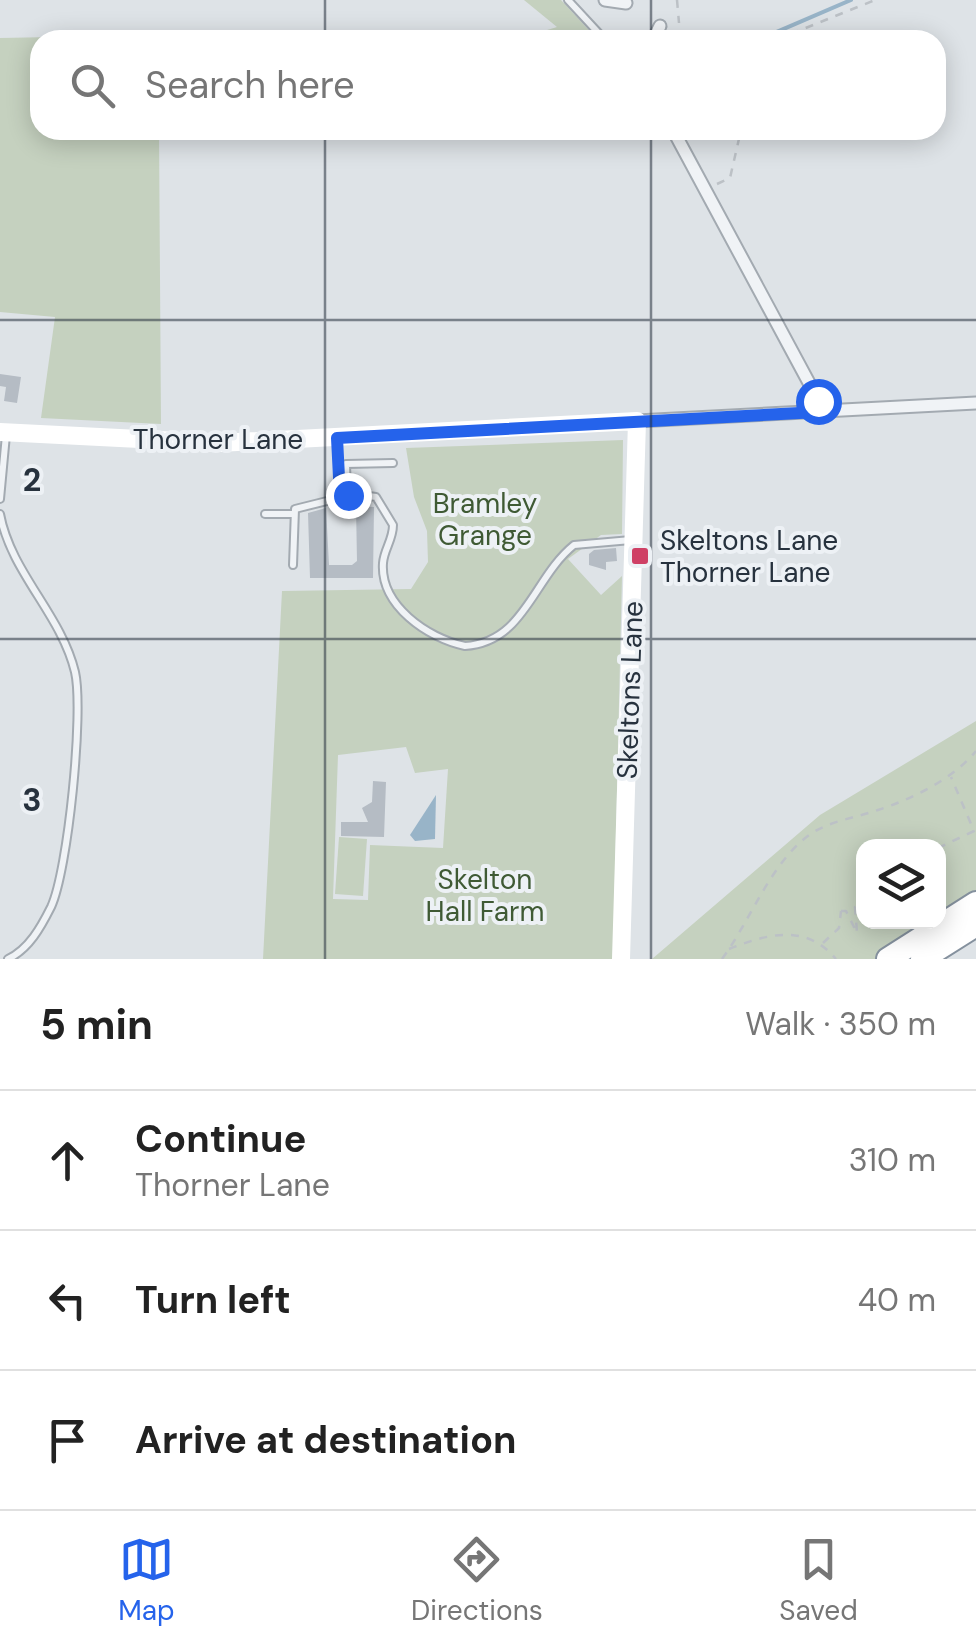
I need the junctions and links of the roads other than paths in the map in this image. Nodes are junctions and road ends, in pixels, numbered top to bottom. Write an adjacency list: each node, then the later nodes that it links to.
1 (568, 0): 4 (lane)
2 (605, 0): 3 (street)
3 (626, 3)
4 (596, 30)
5 (679, 140): 7 (street)
6 (976, 403): 7 (street, Thorner Lane)
7 (818, 412): 8 (street, Thorner Lane)
8 (637, 422): 9 (street, Thorner Lane); 17 (street, Skeltons Lane)
9 (3, 432): 13 (lane)
10 (392, 463): 12 (lane)
11 (339, 472): 12 (lane)
12 (344, 496): 16 (lane); 17 (lane)
13 (0, 499)
14 (0, 514): 22 (lane)
15 (265, 514): 16 (lane)
16 (293, 514): 18 (lane)
17 (634, 540): 23 (street, Skeltons Lane)
18 (293, 564)
19 (976, 903): 21 (highway)
20 (976, 924): 24 (highway)
21 (889, 958)
22 (8, 959)
23 (620, 959)
24 (922, 959)

